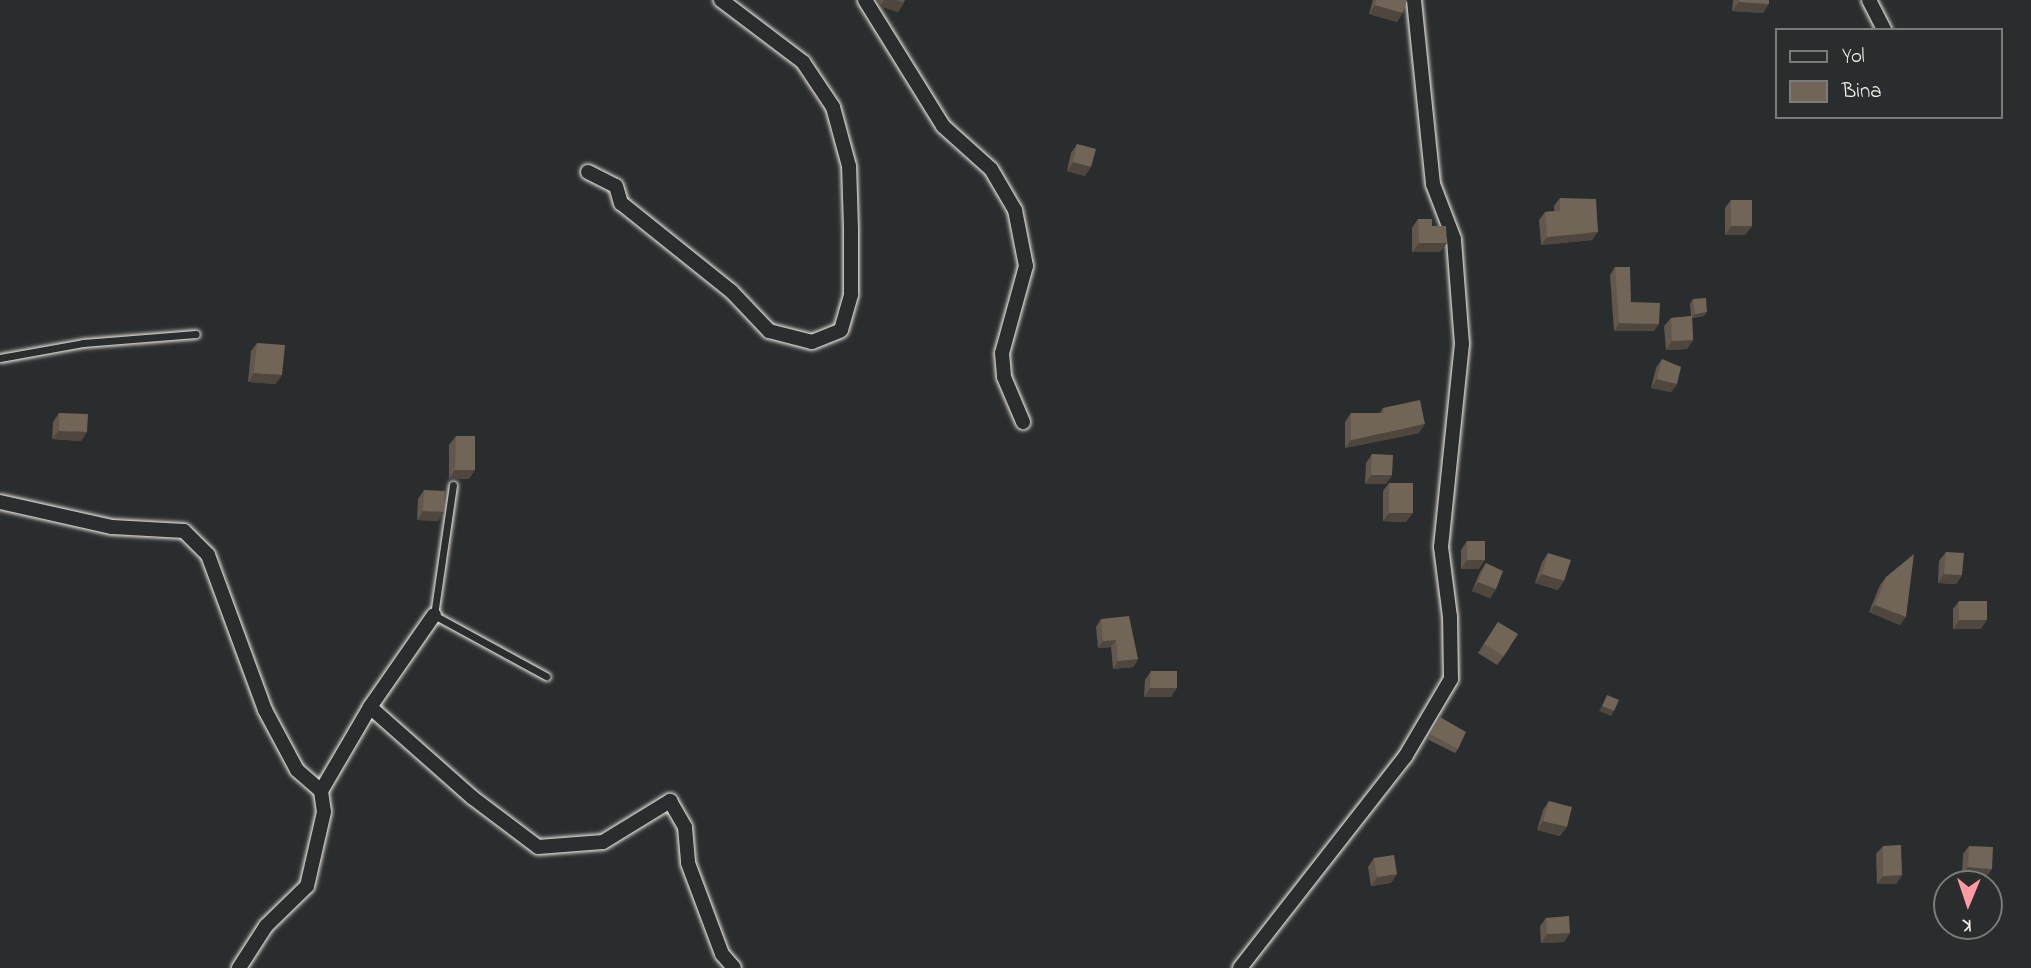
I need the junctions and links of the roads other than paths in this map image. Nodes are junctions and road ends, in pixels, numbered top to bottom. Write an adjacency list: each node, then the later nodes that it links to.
1 (721, 0): 6 (street)
2 (865, 0): 9 (street)
3 (1414, 0): 18 (street)
4 (1869, 0): 5 (street)
5 (1883, 28)
6 (588, 172)
7 (196, 334): 8 (lane)
8 (0, 358)
9 (1023, 422)
10 (453, 485): 12 (lane)
11 (0, 502): 15 (street)
12 (434, 615): 13 (lane); 14 (street)
13 (546, 677)
14 (370, 707): 15 (street); 17 (street)
15 (321, 791): 16 (street)
16 (239, 968)
17 (734, 968)
18 (1240, 968)

